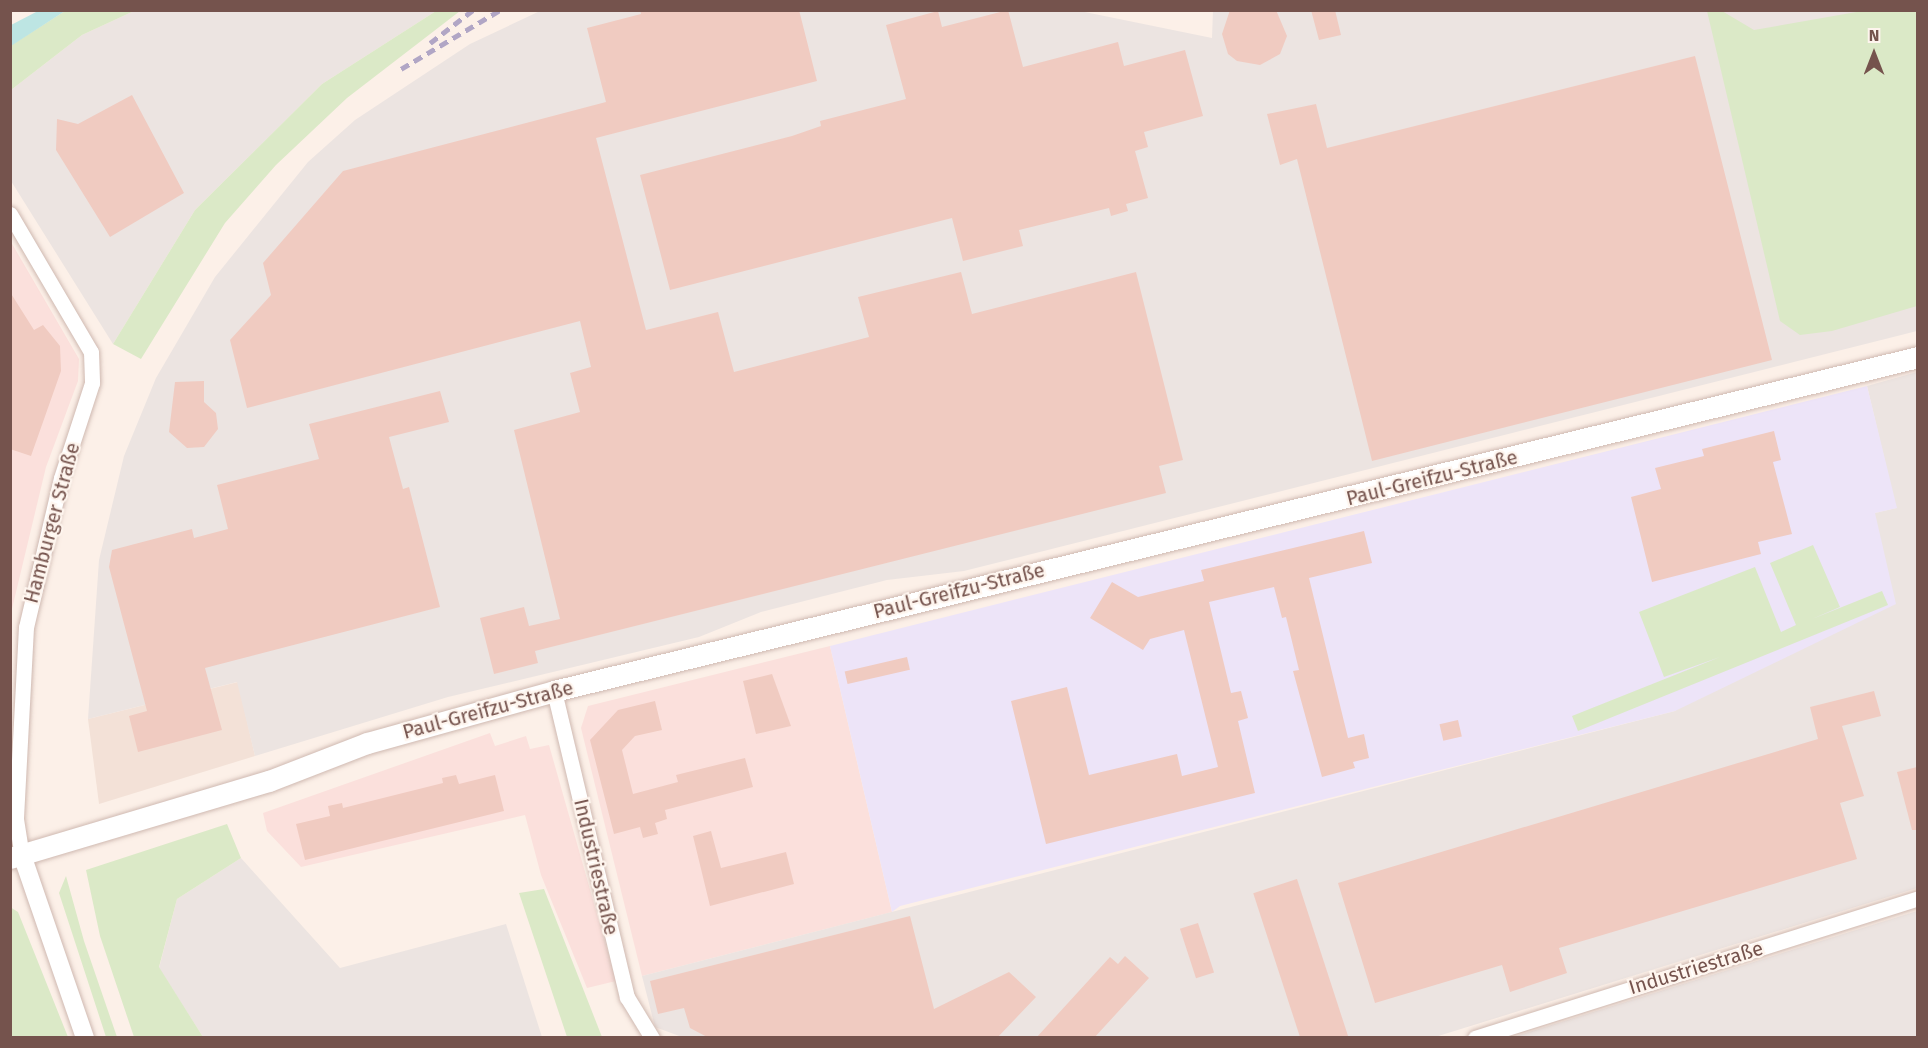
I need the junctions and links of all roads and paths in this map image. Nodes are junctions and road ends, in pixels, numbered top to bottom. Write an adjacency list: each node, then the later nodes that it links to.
1 (10, 214): 4 (street, Hamburger Straße)
2 (1917, 357): 3 (main road, Paul-Greifzu-Straße)
3 (554, 691): 4 (main road, Paul-Greifzu-Straße); 7 (street, Industriestraße)
4 (16, 857): 6 (street)
5 (1917, 898): 8 (street, Industriestraße)
6 (85, 1038)
7 (651, 1038)
8 (1475, 1038)

